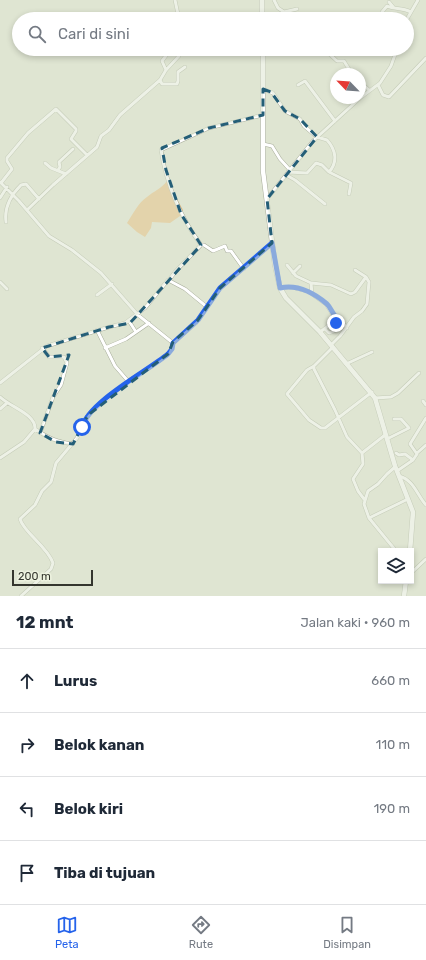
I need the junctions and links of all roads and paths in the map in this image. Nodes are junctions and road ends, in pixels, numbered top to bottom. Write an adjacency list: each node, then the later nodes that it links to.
1 (175, 0): 8 (street)
2 (262, 0): 9 (main road)
3 (274, 0): 7 (street)
4 (418, 0): 11 (street)
5 (389, 2): 6 (street)
6 (394, 8): 10 (street); 11 (street)
7 (298, 9)
8 (178, 12)
9 (262, 12)
10 (382, 12)
11 (411, 12)
12 (166, 56): 20 (street)
13 (179, 56): 20 (street)
14 (262, 56): 25 (main road)
15 (332, 56): 19 (street)
16 (395, 56): 23 (street)
17 (426, 58): 23 (street)
18 (185, 67): 21 (street)
19 (348, 68)
20 (166, 70): 21 (street)
21 (160, 80): 34 (street)
22 (298, 85): 30 (street)
23 (378, 85): 26 (street)
24 (366, 87): 26 (street)
25 (263, 89): 29 (main road); 31 (street)
26 (369, 90): 27 (street)
27 (366, 93)
28 (353, 104): 30 (street)
29 (262, 115): 32 (main road); 51 (street)
30 (335, 121): 31 (street)
31 (317, 137): 37 (street); 38 (street)
32 (263, 144): 37 (street); 46 (main road)
33 (73, 149): 36 (street)
34 (87, 155): 39 (street); 40 (street)
35 (45, 163): 36 (street)
36 (58, 170): 39 (street)
37 (288, 172): 38 (street); 46 (street); 47 (street)
38 (329, 172): 43 (street)
39 (66, 174): 45 (street)
40 (0, 182): 41 (street)
41 (7, 188): 42 (street); 44 (street)
42 (13, 194): 45 (street); 48 (street); 49 (street)
43 (349, 194)
44 (0, 198)
45 (39, 199): 48 (street)
46 (267, 199): 50 (main road)
47 (325, 204)
48 (27, 210): 61 (street)
49 (6, 222)
50 (272, 243): 54 (street); 62 (main road)
51 (201, 245): 54 (street); 58 (street)
52 (287, 265): 56 (street)
53 (300, 266): 56 (street)
54 (244, 269): 66 (street)
55 (355, 270): 57 (street)
56 (292, 273): 60 (street)
57 (366, 278): 60 (street); 71 (street)
58 (169, 280): 66 (street); 67 (street)
59 (0, 282): 63 (street)
60 (311, 283): 64 (street)
61 (112, 284): 65 (street); 67 (street)
62 (280, 288): 64 (street); 73 (main road)
63 (7, 289)
64 (311, 292): 68 (street)
65 (97, 295)
66 (207, 307): 75 (street)
67 (138, 315): 69 (street); 70 (street)
68 (336, 320): 71 (street); 73 (street); 73 (street)
69 (129, 321): 72 (street); 74 (street)
70 (149, 323): 74 (street); 75 (street)
71 (347, 328): 76 (street)
72 (97, 330): 77 (street); 78 (street)
73 (323, 331): 76 (main road)
74 (136, 332): 78 (street)
75 (173, 343): 83 (street)
76 (332, 346): 80 (main road); 81 (street)
77 (42, 348): 84 (street); 96 (street)
78 (105, 348): 83 (street)
79 (372, 352): 80 (street)
80 (346, 364): 85 (main road)
81 (314, 366): 92 (street); 92 (street)
82 (419, 373): 87 (street)
83 (128, 381): 98 (street)
84 (0, 383)
85 (372, 392): 87 (main road); 92 (street)
86 (0, 396): 89 (street)
87 (375, 398): 97 (main road)
88 (423, 402): 90 (street)
89 (7, 403): 91 (street); 95 (street)
90 (426, 405)
91 (0, 409)
92 (339, 418): 100 (street)
93 (426, 418): 102 (street)
94 (394, 419): 97 (street)
95 (35, 429): 96 (street); 103 (street)
96 (40, 433): 98 (street)
97 (386, 437): 100 (street); 105 (main road)
98 (73, 444): 115 (street)
99 (426, 445): 102 (street)
100 (362, 453): 106 (street)
101 (396, 453): 104 (street)
102 (417, 453): 104 (street)
103 (0, 458)
104 (413, 460): 105 (street)
105 (397, 472): 106 (street); 107 (main road); 108 (street)
106 (364, 499): 109 (street)
107 (408, 499): 109 (street); 111 (main road)
108 (426, 505)
109 (369, 518): 110 (street)
110 (394, 548)
111 (410, 548)
112 (426, 559): 113 (street)
113 (414, 570)
114 (406, 584): 116 (main road)
115 (21, 596)
116 (404, 596)

